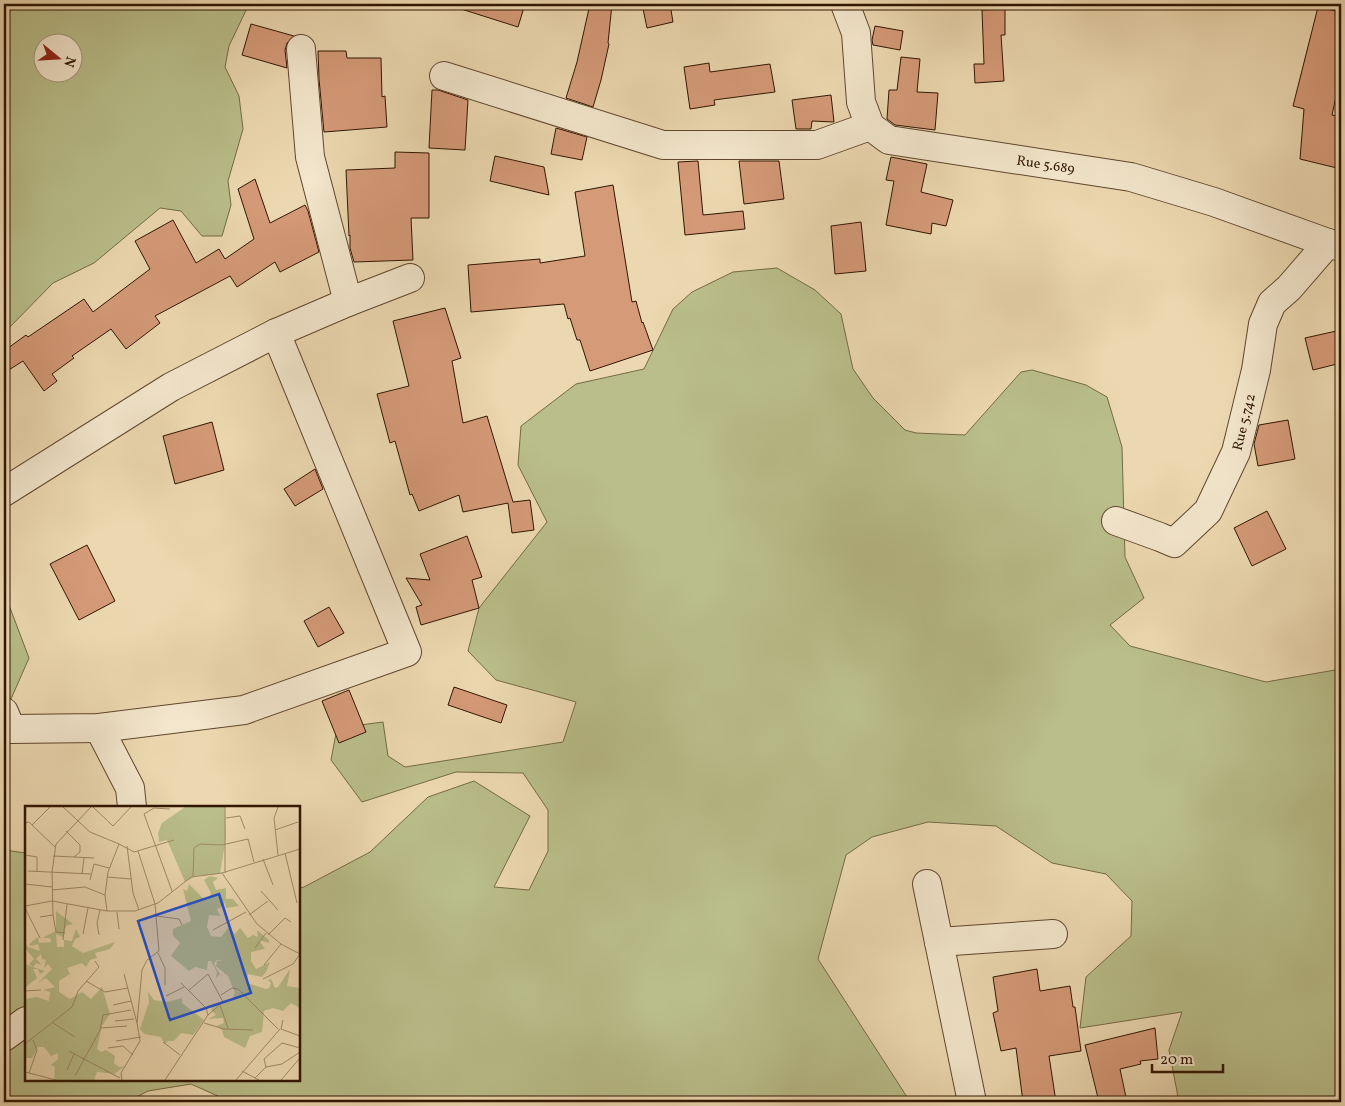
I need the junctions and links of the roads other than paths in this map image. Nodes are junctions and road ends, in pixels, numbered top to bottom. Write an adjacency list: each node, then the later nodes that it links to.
1 (845, 4): 4 (street)
2 (301, 49): 7 (street)
3 (444, 76): 4 (street)
4 (870, 126): 5 (street, Rue 5.689)
5 (1334, 245): 10 (street, Rue 5.742)
6 (410, 278): 7 (street)
7 (348, 302): 8 (street)
8 (276, 334): 9 (street); 12 (street)
9 (4, 492)
10 (1116, 521)
11 (4, 712): 12 (street)
12 (99, 728): 13 (street)
13 (132, 806)
14 (927, 884): 16 (street)
15 (1053, 934): 16 (street)
16 (939, 942): 19 (street)
17 (25, 1022): 18 (street)
18 (4, 1037)
19 (972, 1102)

